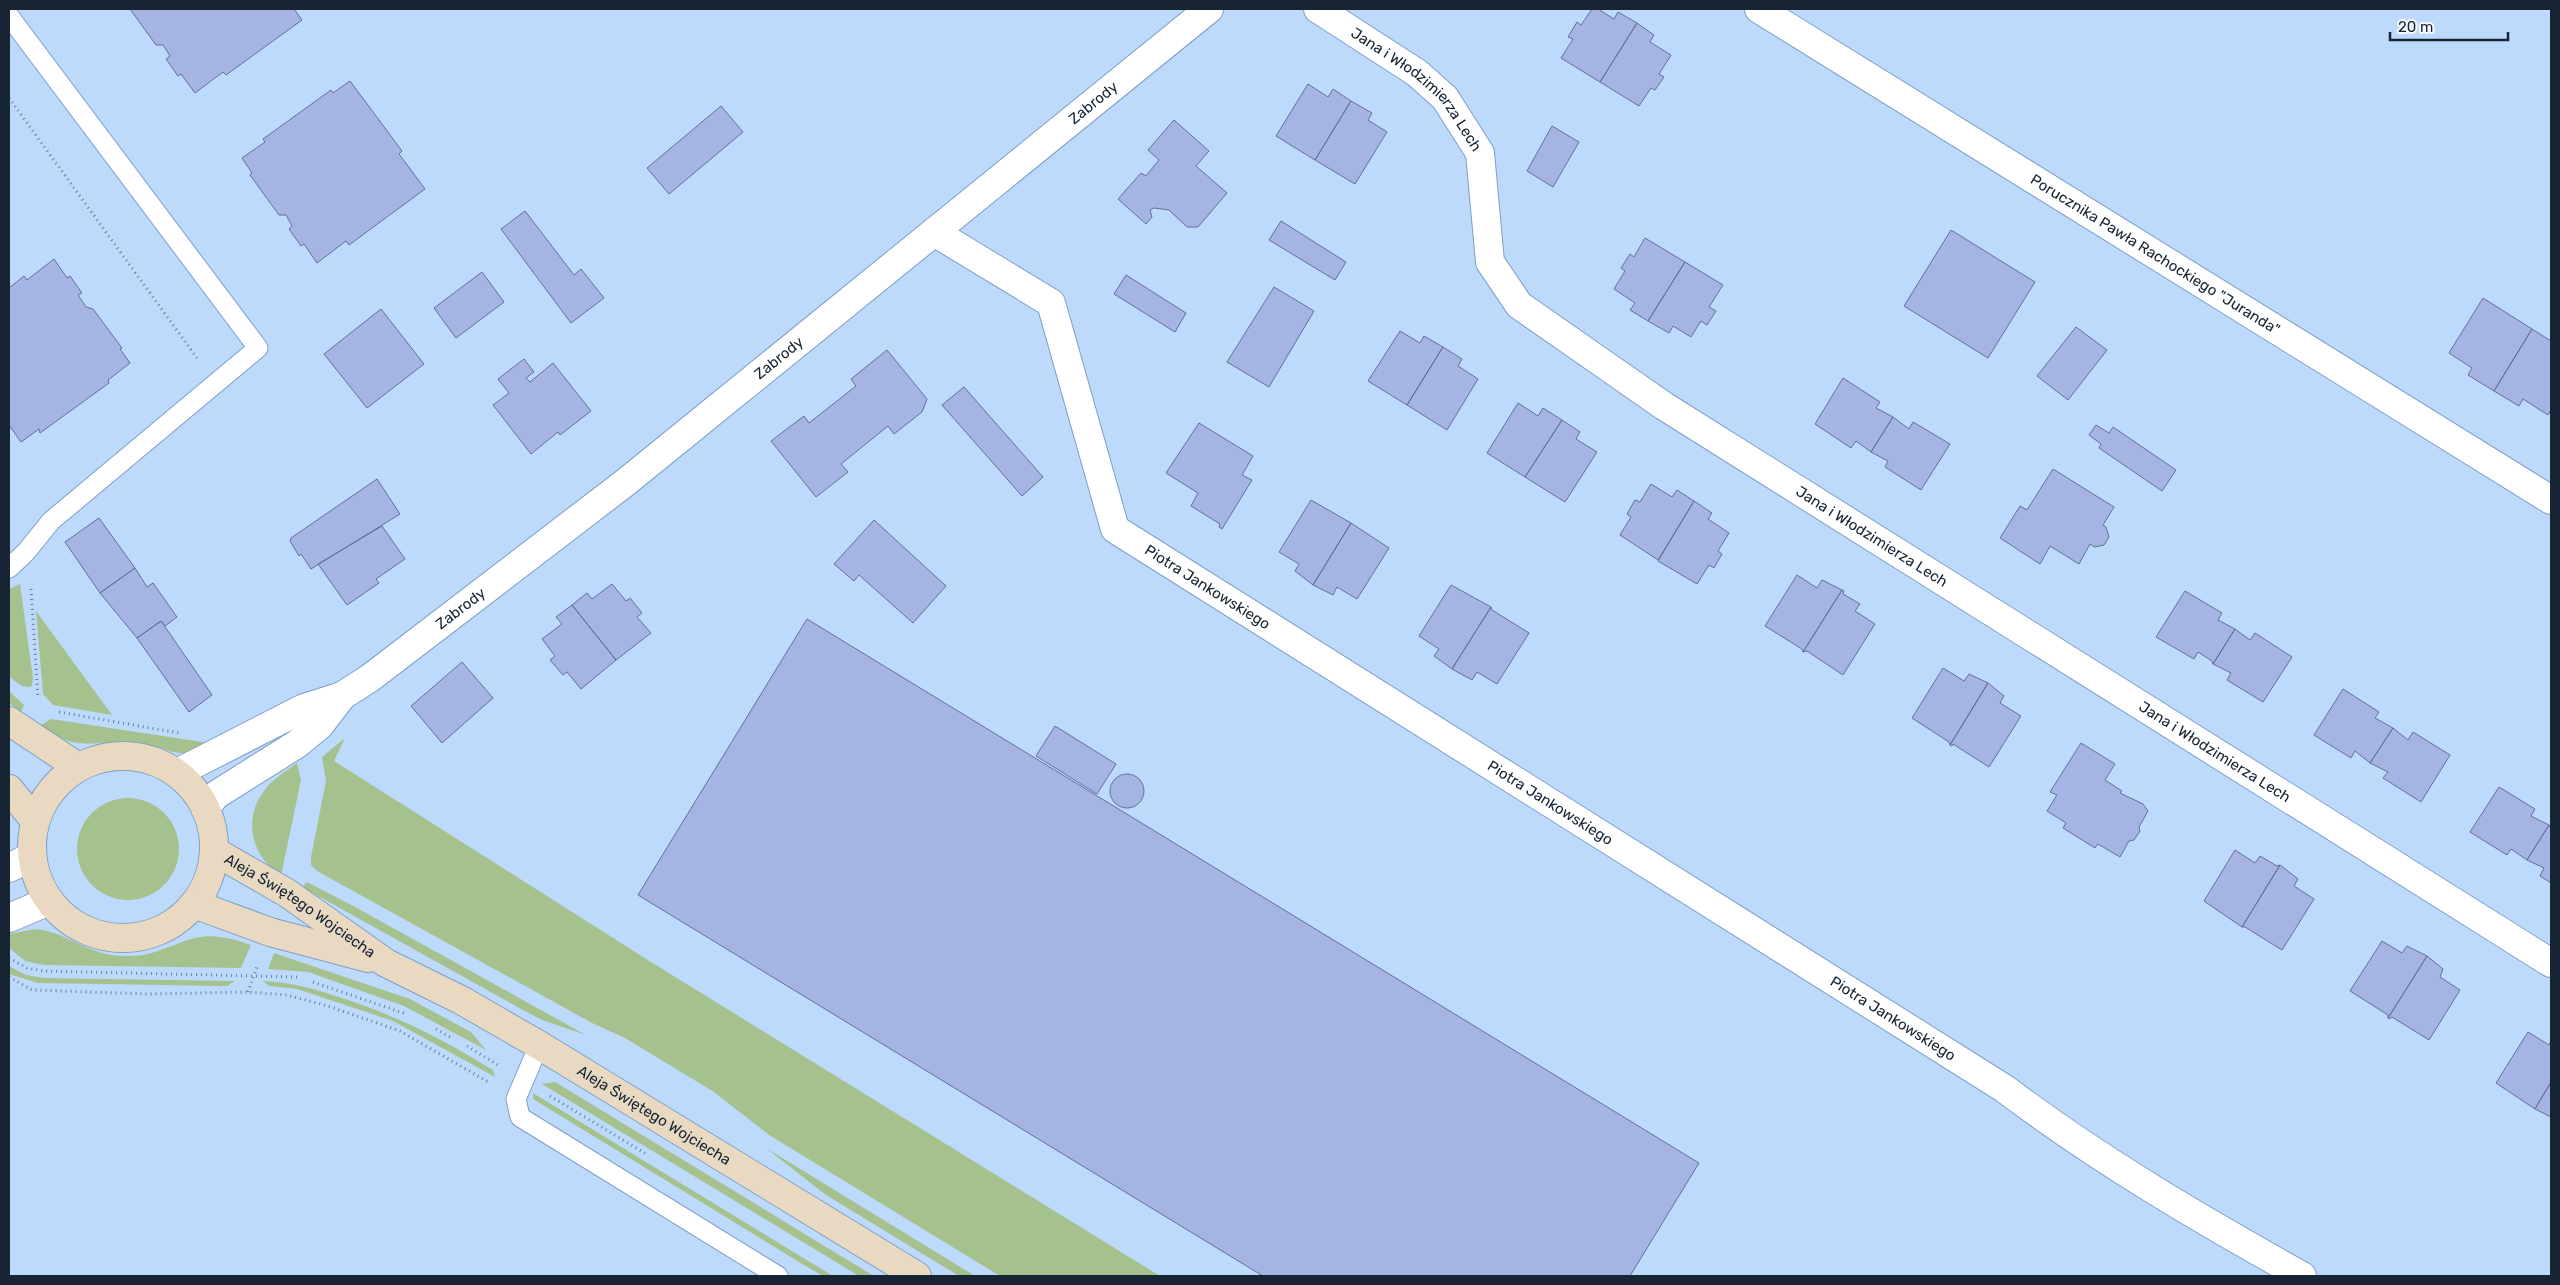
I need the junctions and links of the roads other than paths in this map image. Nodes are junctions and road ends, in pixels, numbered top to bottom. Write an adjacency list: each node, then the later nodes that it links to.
1 (1208, 9): 5 (street, Zabrody)
2 (1318, 9): 21 (street, Jana i Włodzimierza Lech)
3 (1759, 9): 6 (street, Porucznika Pawła Rachockiego "Juranda")
4 (9, 16): 7 (lane)
5 (934, 232): 8 (street, Zabrody); 25 (street, Piotra Jankowskiego)
6 (2551, 500)
7 (15, 563)
8 (342, 696): 11 (street, Zabrody); 13 (street, Zabrody)
9 (9, 720): 10 (street)
10 (78, 767): 11 (street); 14 (street)
11 (177, 773): 13 (street)
12 (9, 789): 14 (street)
13 (205, 808): 15 (street)
14 (35, 821): 16 (street)
15 (214, 851): 18 (street); 20 (street, Aleja Świętego Wojciecha)
16 (20, 862): 17 (street)
17 (50, 902): 18 (street); 19 (street)
18 (194, 904): 20 (street, Aleja Świętego Wojciecha)
19 (9, 918)
20 (386, 963): 22 (street, Aleja Świętego Wojciecha)
21 (2551, 963)
22 (539, 1045): 23 (lane); 24 (street, Aleja Świętego Wojciecha)
23 (778, 1276)
24 (917, 1276)
25 (2302, 1276)

